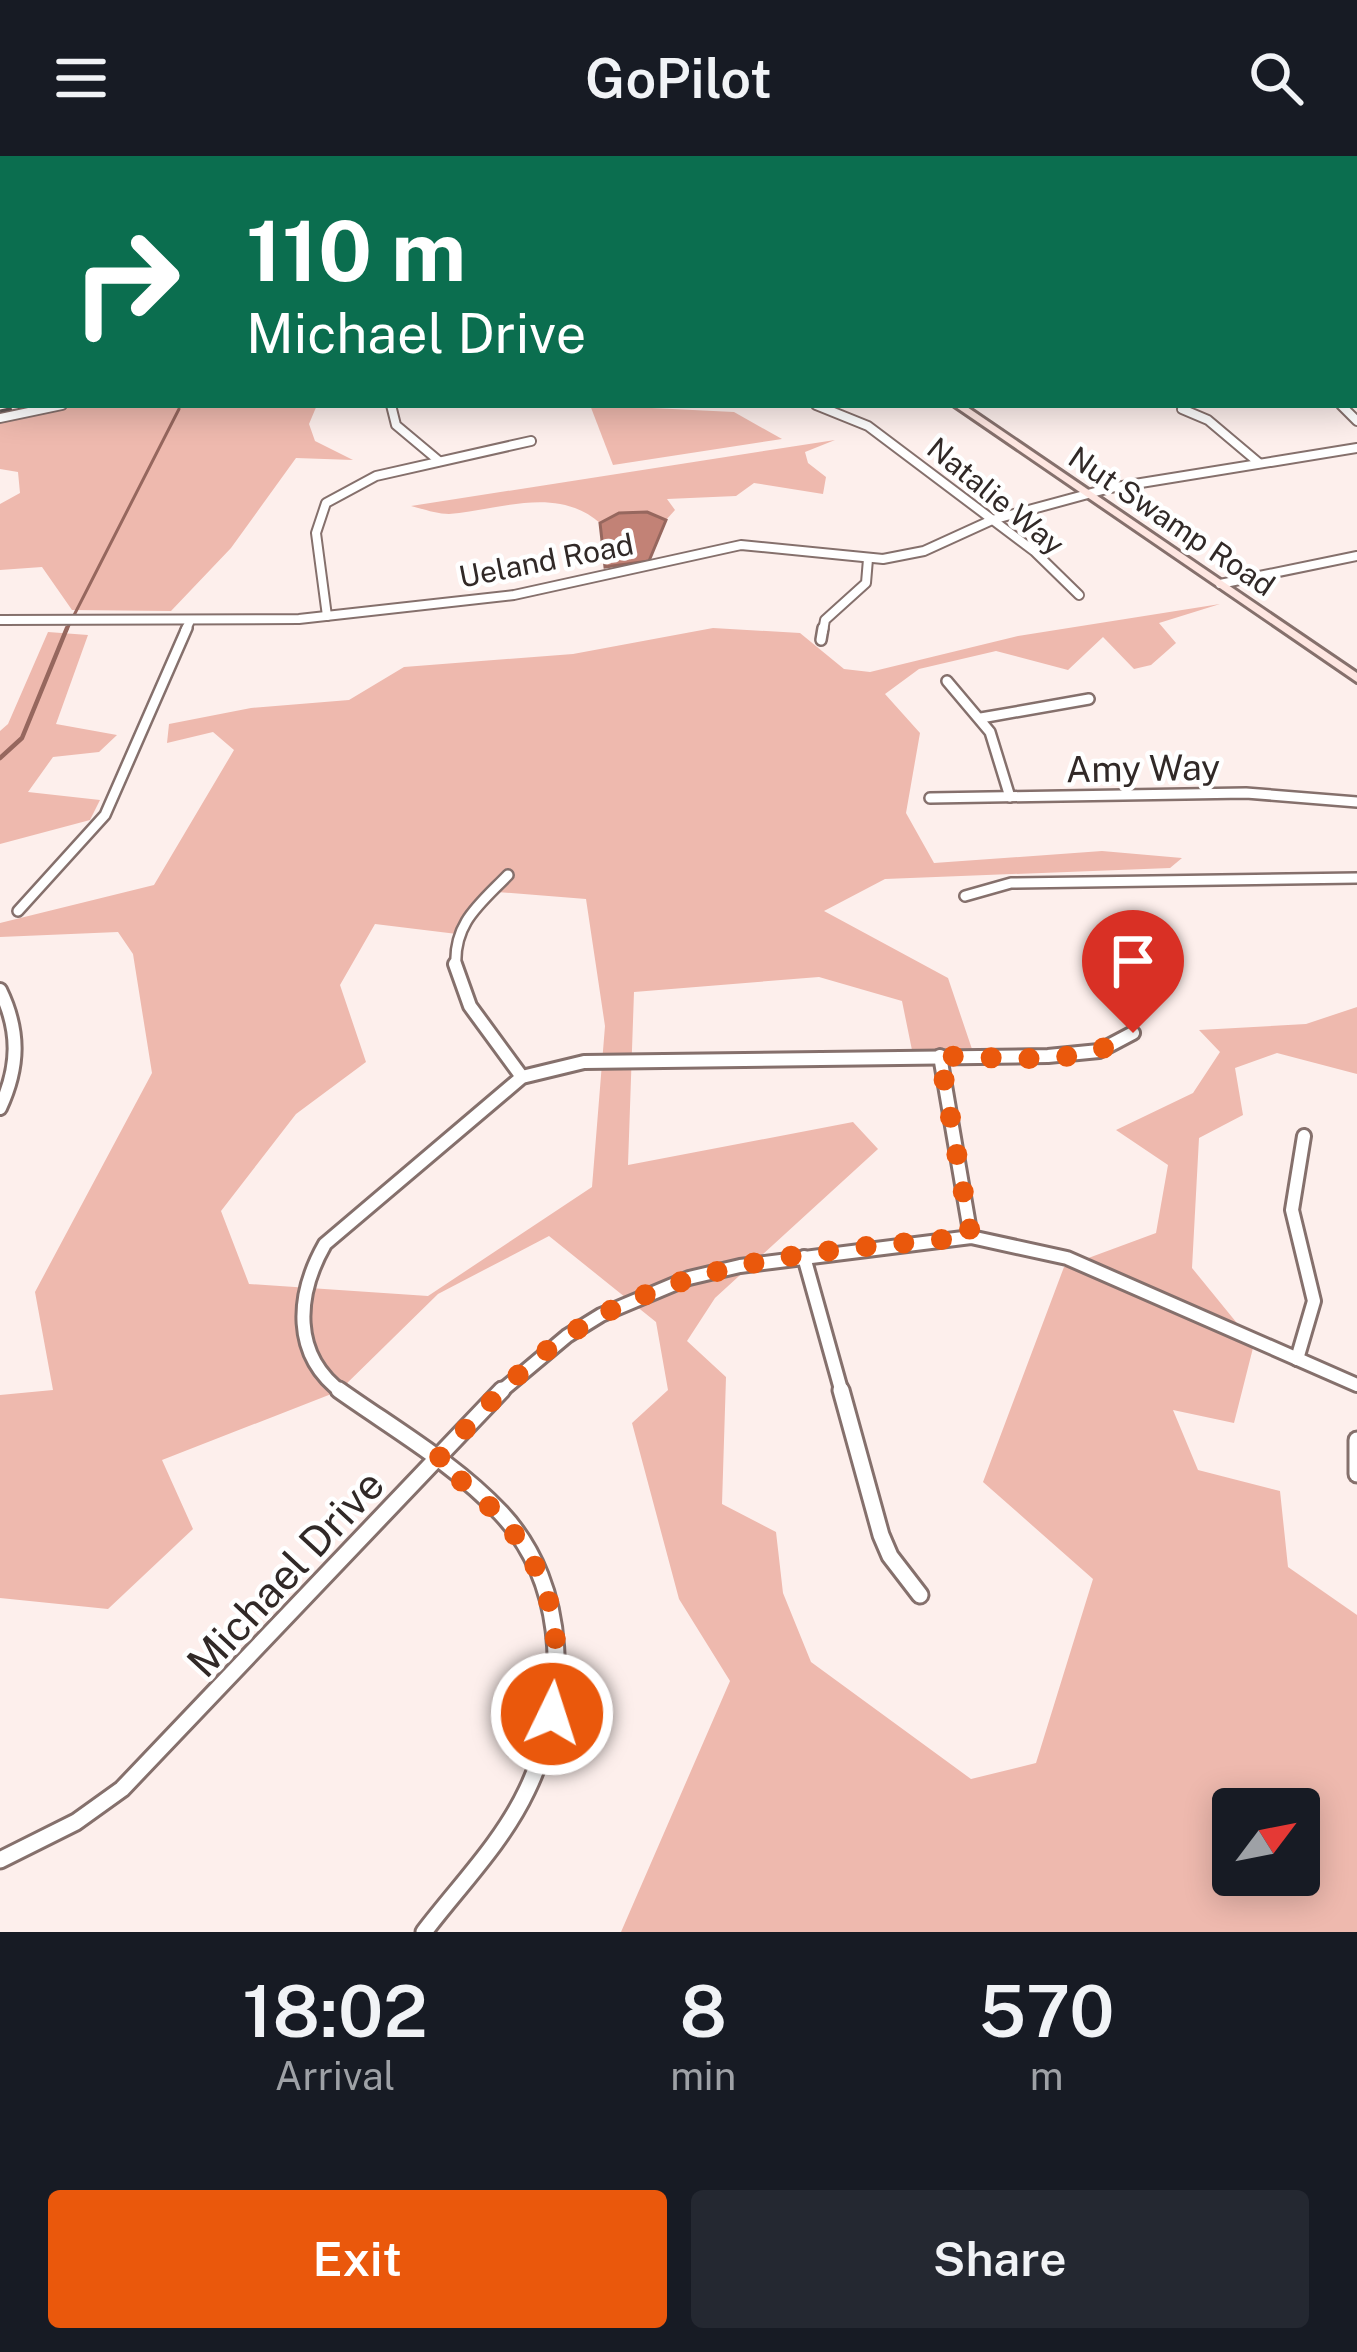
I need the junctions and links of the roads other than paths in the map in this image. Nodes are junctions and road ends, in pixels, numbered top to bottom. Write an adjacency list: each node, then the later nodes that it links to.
1 (48, 408): 6 (street)
2 (393, 408): 9 (street)
3 (823, 408): 12 (street, Natalie Way)
4 (962, 408): 11 (main road, Nut Swamp Road)
5 (1182, 409): 10 (street)
6 (0, 418)
7 (531, 441): 9 (street)
8 (1357, 448): 10 (street, Ueland Road)
9 (439, 461): 17 (street)
10 (1259, 463): 11 (street, Ueland Road)
11 (1088, 493): 12 (street, Ueland Road); 15 (main road, Nut Swamp Road)
12 (992, 520): 14 (street, Ueland Road); 16 (street, Natalie Way)
13 (1357, 556): 15 (street)
14 (868, 560): 17 (street, Ueland Road); 20 (street)
15 (1220, 584): 21 (main road, Nut Swamp Road)
16 (1079, 595)
17 (327, 616): 19 (street, Ueland Road)
18 (0, 620): 19 (street, Ueland Road)
19 (189, 623): 31 (street)
20 (820, 640)
21 (1357, 678)
22 (946, 681): 24 (street)
23 (1089, 699): 24 (street)
24 (982, 718): 25 (street)
25 (1010, 797): 26 (street, Amy Way); 27 (street, Amy Way)
26 (930, 798)
27 (1357, 802)
28 (508, 875): 35 (street)
29 (1357, 878): 30 (street)
30 (965, 896)
31 (18, 911)
32 (0, 990): 36 (street)
33 (1133, 1033): 34 (street)
34 (940, 1056): 35 (street); 38 (street)
35 (522, 1077): 43 (street)
36 (0, 1108)
37 (1304, 1136): 40 (street)
38 (971, 1237): 39 (street, Michael Drive); 40 (street, Michael Drive)
39 (804, 1257): 43 (street, Michael Drive); 45 (street)
40 (1297, 1359): 41 (street, Michael Drive)
41 (1357, 1385)
42 (1357, 1440): 44 (street)
43 (436, 1461): 46 (street, Michael Drive); 47 (street)
44 (1357, 1474)
45 (920, 1595)
46 (0, 1860)
47 (424, 1932)

